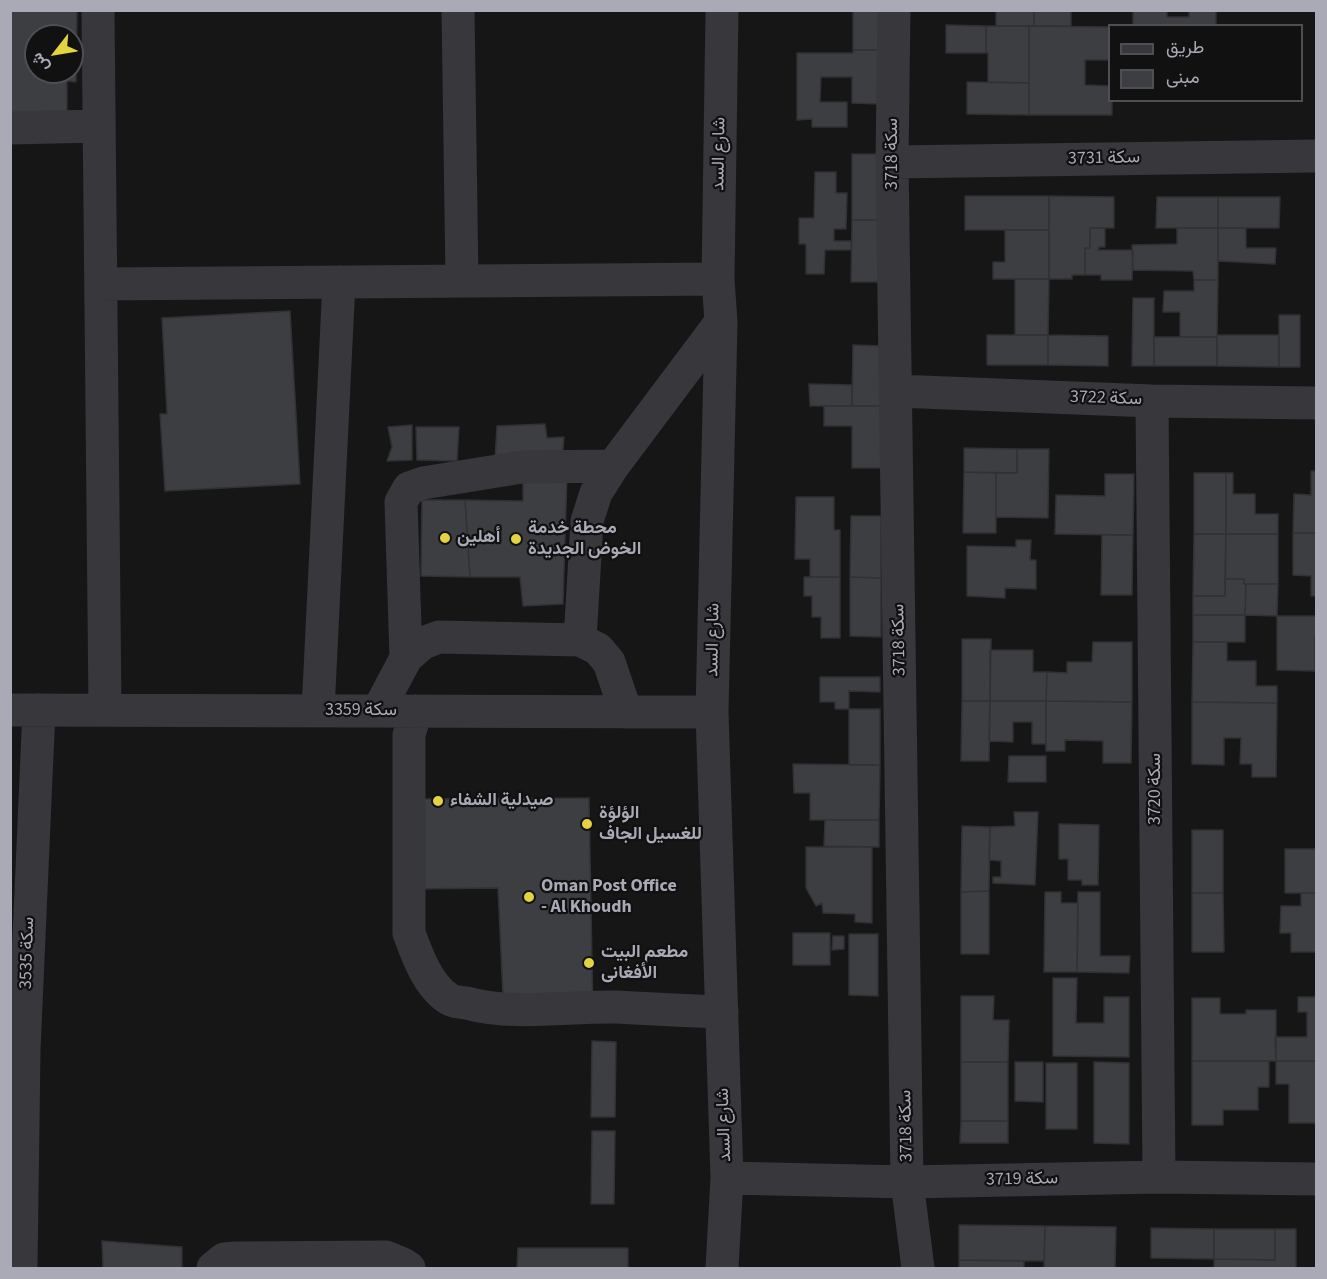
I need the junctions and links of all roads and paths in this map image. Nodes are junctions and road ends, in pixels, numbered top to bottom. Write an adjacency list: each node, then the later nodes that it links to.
1 (98, 10): 5 (street)
2 (458, 10): 10 (street)
3 (722, 10): 9 (street, شارع السد)
4 (894, 10): 8 (street, سكة 3718)
5 (99, 126): 6 (street); 12 (street)
6 (10, 128)
7 (1317, 156): 8 (street, سكة 3731)
8 (892, 162): 14 (street, سكة 3718)
9 (718, 279): 10 (street); 13 (street, شارع السد)
10 (462, 281): 11 (street)
11 (339, 282): 12 (street); 22 (street)
12 (101, 284): 21 (street)
13 (721, 322): 17 (street); 26 (street, شارع السد)
14 (896, 391): 15 (street, سكة 3722); 32 (street, سكة 3718)
15 (1152, 401): 16 (street, سكة 3722); 30 (street, سكة 3720)
16 (1317, 403)
17 (613, 466): 18 (street); 19 (street)
18 (580, 640): 19 (street); 25 (street)
19 (406, 658): 23 (street)
20 (25, 710): 21 (street, سكة 3359); 28 (street, سكة 3535)
21 (105, 710): 22 (street, سكة 3359)
22 (318, 711): 23 (street, سكة 3359)
23 (378, 711): 24 (street, سكة 3359)
24 (416, 711): 25 (street, سكة 3359); 27 (street)
25 (626, 712): 26 (street, سكة 3359)
26 (712, 712): 27 (street, شارع السد)
27 (722, 1012): 29 (street, شارع السد)
28 (17, 1050): 33 (street, سكة 3535)
29 (727, 1178): 32 (street, سكة 3719); 36 (street, شارع السد)
30 (1159, 1178): 31 (street, سكة 3719); 32 (street, سكة 3719)
31 (1317, 1179)
32 (907, 1182): 37 (street, سكة 3718)
33 (21, 1269)
34 (213, 1269): 35 (street)
35 (409, 1269)
36 (722, 1269)
37 (918, 1269)

